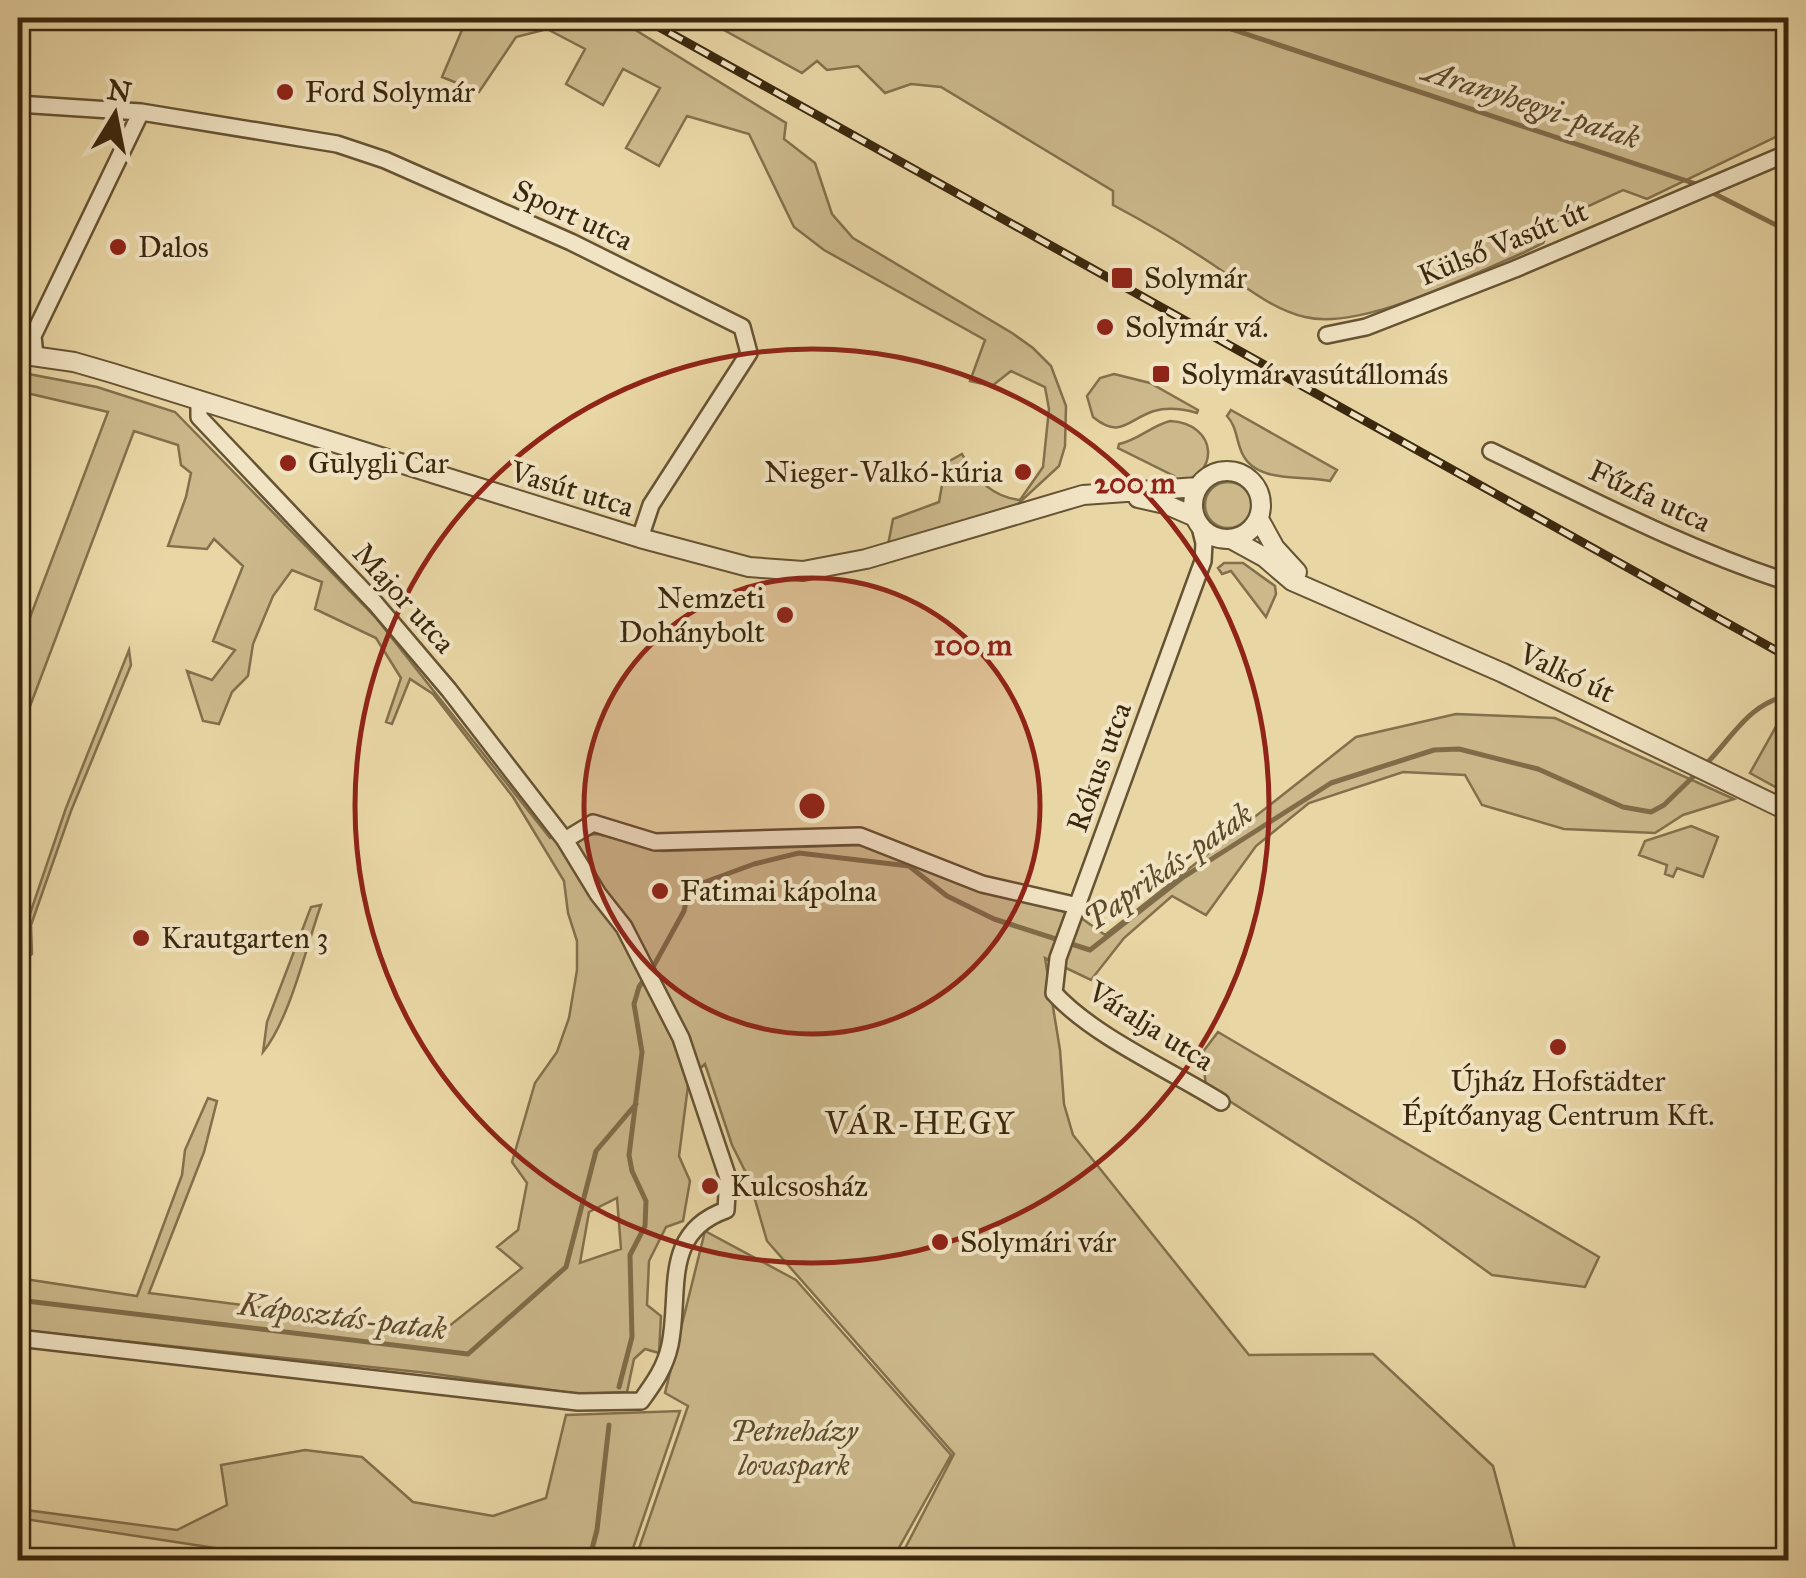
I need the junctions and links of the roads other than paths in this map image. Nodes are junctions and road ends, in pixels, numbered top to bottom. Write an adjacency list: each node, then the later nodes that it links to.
1 (18, 104): 2 (street, Sport utca)
2 (140, 112): 5 (street); 12 (street, Sport utca)
3 (1788, 154): 4 (street, Külső Vasút út)
4 (1327, 335)
5 (26, 355): 6 (street, Vasút utca)
6 (200, 401): 12 (street, Vasút utca); 18 (street, Major utca)
7 (1491, 451): 15 (street, Fűzfa utca)
8 (1198, 487): 9 (street, Vasút utca); 10 (street); 11 (street)
9 (1117, 493): 11 (street, Vasút utca); 12 (street, Vasút utca)
10 (1259, 519): 13 (street); 16 (street)
11 (1197, 522): 13 (street); 14 (street, Rókus utca)
12 (640, 538)
13 (1230, 540): 14 (street, Rókus utca); 16 (street)
14 (1203, 561): 19 (street, Rókus utca)
15 (1788, 582)
16 (1319, 593): 17 (street, Valkó út)
17 (1788, 810)
18 (565, 840): 19 (street); 22 (street, Major utca)
19 (1078, 906): 20 (street, Rókus utca)
20 (1054, 993): 21 (street, Váralja utca)
21 (1221, 1102)
22 (18, 1338)

